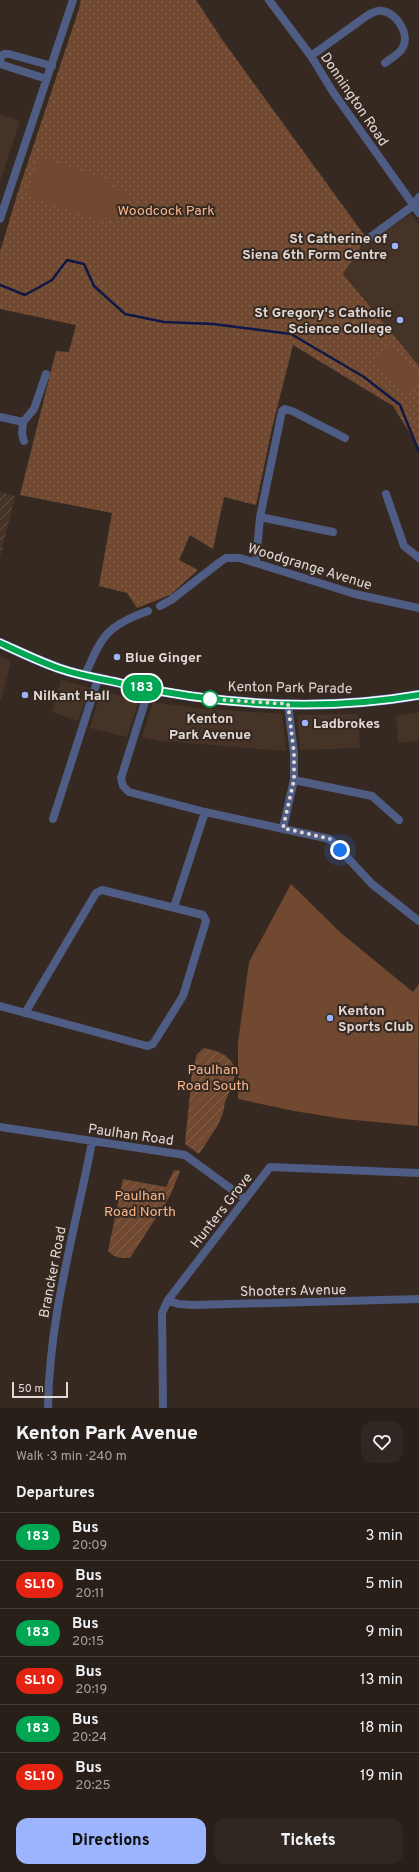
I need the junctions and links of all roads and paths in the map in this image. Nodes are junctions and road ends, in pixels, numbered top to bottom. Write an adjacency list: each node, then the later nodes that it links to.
1 (73, 0): 6 (street)
2 (270, 0): 3 (street, Donnington Road)
3 (311, 56): 5 (street); 9 (street, Donnington Road)
4 (0, 58): 6 (street); 7 (street)
5 (384, 63)
6 (52, 66): 7 (street)
7 (48, 79): 11 (street)
8 (419, 197): 9 (street)
9 (414, 205): 10 (street, Donnington Road); 12 (street)
10 (419, 213)
11 (0, 220)
12 (365, 241)
13 (46, 374): 15 (street)
14 (0, 418): 15 (street)
15 (23, 422): 17 (street)
16 (345, 438): 19 (street)
17 (24, 441)
18 (386, 494): 21 (street)
19 (260, 517): 20 (street); 22 (street)
20 (333, 532)
21 (419, 558)
22 (256, 562): 23 (street, Woodgrange Avenue); 24 (street, Woodgrange Avenue)
23 (160, 606)
24 (419, 608)
25 (148, 612): 27 (street)
26 (0, 643): 27 (main road, Kenton Park Parade)
27 (85, 676): 28 (main road, Kenton Park Parade)
28 (98, 679): 29 (main road, Kenton Park Parade); 34 (street)
29 (149, 689): 31 (main road, Kenton Park Parade); 33 (street)
30 (419, 695): 31 (main road, Kenton Park Parade)
31 (288, 704): 32 (street)
32 (294, 780): 35 (street); 36 (street)
33 (205, 812): 36 (street); 37 (street)
34 (54, 819)
35 (399, 820)
36 (283, 828): 38 (street)
37 (174, 907): 40 (street); 40 (street)
38 (419, 921)
39 (0, 1006): 40 (street)
40 (25, 1013)
41 (0, 1127): 42 (street, Paulhan Road)
42 (92, 1142): 44 (street, Paulhan Road); 47 (street, Brancker Road)
43 (419, 1173): 44 (street, Hunters Grove)
44 (245, 1199): 46 (street, Hunters Grove)
45 (419, 1299): 46 (street, Shooters Avenue)
46 (168, 1300): 48 (street, Hunters Grove)
47 (48, 1408)
48 (163, 1408)

